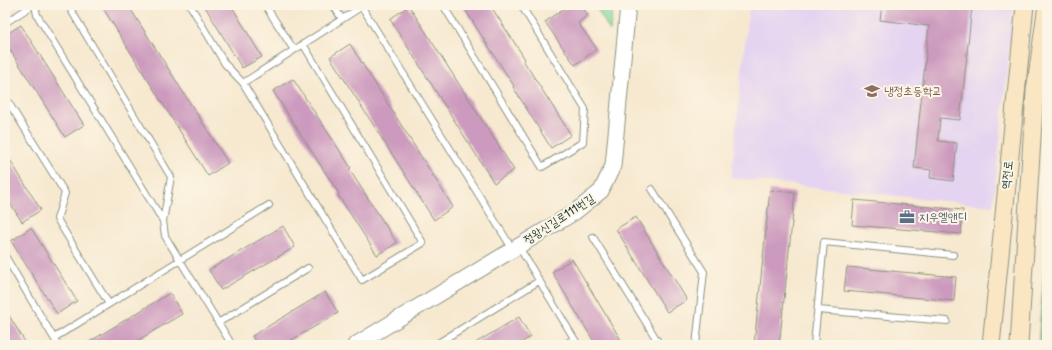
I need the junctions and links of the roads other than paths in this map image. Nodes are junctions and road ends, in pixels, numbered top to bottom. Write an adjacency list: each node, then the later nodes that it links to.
1 (34, 5): 13 (lane); 20 (lane)
2 (68, 5): 20 (lane)
3 (190, 5): 16 (lane)
4 (265, 5): 15 (lane)
5 (333, 5): 12 (lane)
6 (443, 5): 7 (lane)
7 (521, 5)
8 (628, 5): 22 (street, 정왕신길로111번길)
9 (1025, 5): 43 (main road, 역전로)
10 (1047, 5): 44 (main road, 역전로)
11 (364, 6): 12 (lane); 22 (lane)
12 (342, 19): 14 (lane)
13 (5, 23)
14 (303, 44): 15 (lane); 16 (lane)
15 (294, 50): 16 (lane)
16 (242, 82)
17 (5, 97): 28 (lane)
18 (652, 189): 41 (lane)
19 (269, 204): 25 (lane)
20 (163, 221): 25 (lane)
21 (593, 237): 40 (lane)
22 (515, 248): 27 (lane); 36 (street, 정왕신길로111번길)
23 (953, 255): 29 (lane)
24 (5, 256): 32 (lane)
25 (180, 260): 28 (lane); 31 (lane)
26 (308, 268): 31 (lane)
27 (539, 281): 33 (lane); 37 (lane)
28 (108, 304): 32 (lane)
29 (818, 310): 30 (lane); 42 (lane)
30 (947, 321)
31 (218, 323): 35 (lane)
32 (54, 338): 34 (lane)
33 (574, 339): 38 (lane); 39 (lane)
34 (58, 345)
35 (232, 345)
36 (355, 345)
37 (435, 345)
38 (564, 345)
39 (578, 345)
40 (660, 345)
41 (696, 345)
42 (814, 345)
43 (991, 345)
44 (1019, 345)

